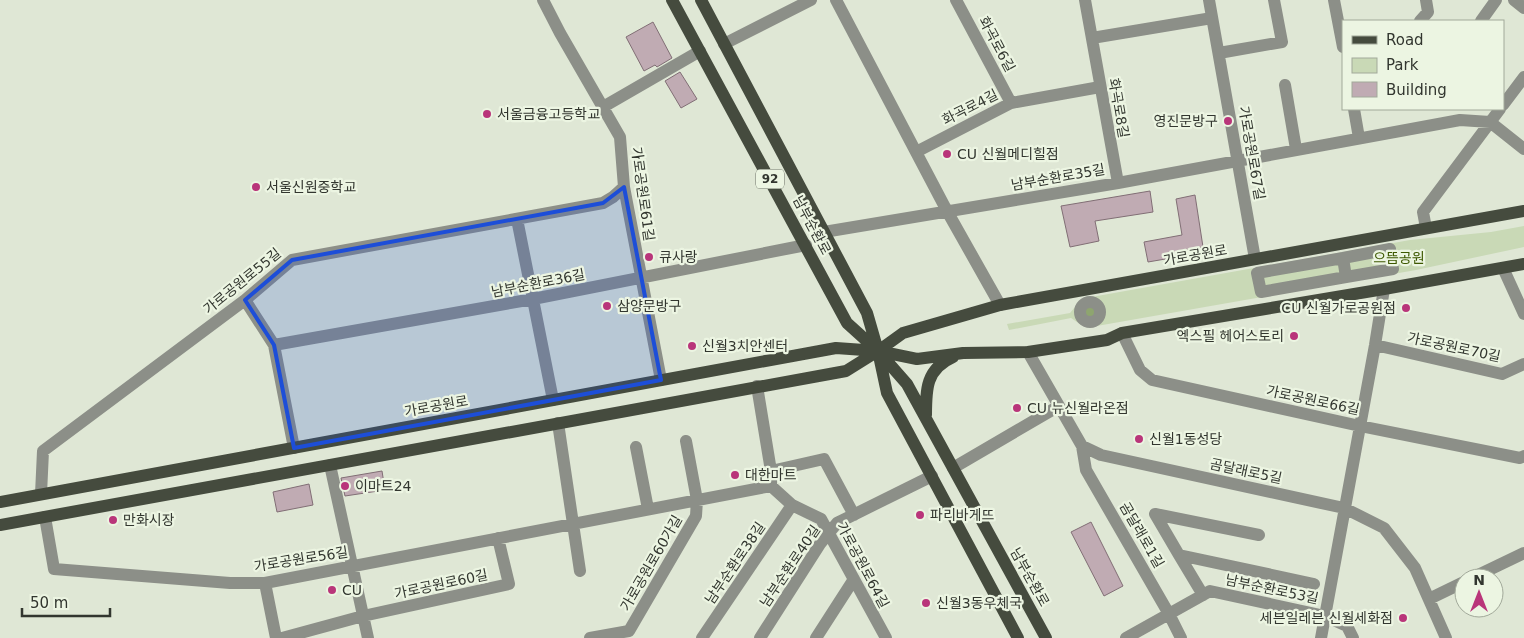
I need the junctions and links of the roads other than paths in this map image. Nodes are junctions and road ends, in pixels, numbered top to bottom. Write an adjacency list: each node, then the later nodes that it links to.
1 (543, 0): 28 (street, 가로공원로61길)
2 (672, 0): 21 (main road, 남부순환로 / 92)
3 (701, 0): 20 (main road, 남부순환로 / 92)
4 (811, 0): 20 (street)
5 (836, 0): 35 (street)
6 (956, 0): 26 (street, 화곡로6길)
7 (1085, 0): 18 (street, 화곡로8길)
8 (1209, 0): 15 (street, 가로공원로67길)
9 (1274, 0): 22 (street)
10 (1334, 0): 19 (street)
11 (1426, 0): 16 (street)
12 (1496, 0): 17 (street)
13 (1514, 0): 14 (street)
14 (1524, 8)
15 (1212, 18): 18 (street); 22 (street, 가로공원로67길)
16 (1421, 20)
17 (1482, 20)
18 (1092, 38): 25 (street, 화곡로8길)
19 (1342, 42)
20 (724, 44): 43 (main road, 남부순환로 / 92)
21 (700, 51): 28 (street); 44 (main road, 남부순환로 / 92)
22 (1219, 53): 36 (street, 가로공원로67길)
23 (1524, 77): 27 (street)
24 (1285, 85): 33 (street)
25 (1100, 87): 26 (street, 화곡로4길); 37 (street, 화곡로8길)
26 (1011, 103): 35 (street, 화곡로4길)
27 (1504, 104)
28 (603, 107): 38 (street, 가로공원로61길)
29 (1354, 110): 32 (street)
30 (1499, 110): 31 (street)
31 (1490, 122): 32 (street, 남부순환로35길); 34 (street); 42 (street)
32 (1359, 138): 33 (street, 남부순환로35길)
33 (1296, 149): 36 (street, 남부순환로35길)
34 (1524, 149)
35 (916, 152): 39 (street)
36 (1238, 160): 37 (street, 남부순환로35길); 46 (street, 가로공원로67길)
37 (1118, 182): 39 (street, 남부순환로35길)
38 (624, 187): 41 (street, 가로공원로55길); 50 (street, 가로공원로61길)
39 (947, 211): 43 (street, 남부순환로35길); 55 (street)
40 (1524, 211): 42 (main road, 가로공원로)
41 (517, 219): 52 (street); 53 (street, 가로공원로55길)
42 (1426, 228): 46 (main road, 가로공원로)
43 (824, 232): 61 (main road, 남부순환로 / 92)
44 (806, 246): 50 (street, 남부순환로36길); 61 (main road, 남부순환로 / 92)
45 (1343, 258): 49 (street); 49 (street); 49 (street)
46 (1255, 259): 55 (main road, 가로공원로)
47 (1524, 264): 48 (main road, 가로공원로)
48 (1503, 268): 51 (main road, 가로공원로); 56 (street)
49 (1346, 277)
50 (641, 278): 52 (street, 남부순환로36길); 65 (street, 가로공원로61길)
51 (1384, 289): 58 (main road, 가로공원로); 60 (street)
52 (533, 299): 59 (street, 남부순환로36길); 67 (street)
53 (245, 300): 59 (street); 82 (street, 가로공원로55길)
54 (1091, 302): 57 (street)
55 (1000, 306): 61 (main road, 가로공원로)
56 (1524, 314)
57 (1094, 321)
58 (1122, 333): 62 (main road, 가로공원로); 71 (street, 가로공원로66길)
59 (274, 345): 75 (street)
60 (1376, 345): 64 (street, 가로공원로70길); 71 (street)
61 (878, 351): 63 (main road, 가로공원로); 65 (main road, 가로공원로); 66 (main road, 가로공원로); 69 (main road, 남부순환로 / 92); 80 (main road, 남부순환로 / 92)
62 (1028, 352): 63 (main road, 가로공원로); 68 (street)
63 (963, 353): 69 (main road)
64 (1524, 364)
65 (661, 380): 67 (main road, 가로공원로)
66 (757, 386): 70 (main road, 가로공원로); 79 (street)
67 (553, 400): 75 (main road, 가로공원로)
68 (1059, 406): 74 (street); 78 (street)
69 (926, 418): 78 (main road, 남부순환로 / 92)
70 (558, 422): 77 (main road, 가로공원로); 90 (street)
71 (1360, 426): 76 (street, 가로공원로66길); 86 (street)
72 (686, 441): 83 (street)
73 (636, 446): 87 (street)
74 (1082, 446): 86 (street, 곰달래로5길); 106 (street, 곰달래로1길)
75 (294, 448): 82 (main road, 가로공원로)
76 (1524, 456)
77 (330, 464): 89 (main road, 가로공원로); 97 (street)
78 (953, 468): 119 (main road, 남부순환로 / 92)
79 (771, 471): 81 (street); 88 (street, 가로공원로64길)
80 (932, 476): 88 (street, 남부순환로40길); 118 (main road, 남부순환로 / 92)
81 (771, 486): 83 (street, 가로공원로56길); 85 (street, 가로공원로64길)
82 (41, 494): 84 (main road, 가로공원로)
83 (696, 500): 87 (street, 가로공원로56길); 109 (street, 가로공원로60가길)
84 (0, 502)
85 (792, 505): 92 (street, 가로공원로64길); 115 (street, 남부순환로38길)
86 (1344, 508): 105 (street, 곰달래로5길); 108 (street)
87 (648, 509): 90 (street, 가로공원로56길)
88 (854, 515): 92 (street, 남부순환로40길)
89 (46, 516): 91 (main road, 가로공원로); 101 (street, 가로공원로56길)
90 (573, 524): 94 (street, 가로공원로56길); 99 (street)
91 (0, 525)
92 (830, 533): 100 (street, 가로공원로64길); 116 (street, 남부순환로40길)
93 (1259, 536): 96 (street)
94 (498, 538): 97 (street, 가로공원로56길); 107 (street, 가로공원로60길)
95 (1524, 553): 98 (street)
96 (1179, 555): 102 (street); 104 (street)
97 (352, 566): 101 (street, 가로공원로56길); 107 (street)
98 (1493, 568)
99 (580, 571)
100 (854, 580): 110 (street, 가로공원로64길); 117 (street)
101 (265, 583): 111 (street)
102 (1314, 584)
103 (1454, 587): 105 (street)
104 (1203, 595): 106 (street, 남부순환로53길); 108 (street, 남부순환로53길)
105 (1430, 599): 124 (street, 곰달래로5길)
106 (1170, 614): 120 (street, 남부순환로53길); 121 (street, 곰달래로1길)
107 (363, 616): 112 (street, 가로공원로60길); 113 (street)
108 (1325, 616): 122 (street); 123 (street, 남부순환로53길)
109 (634, 634): 114 (street, 가로공원로60가길)
110 (883, 636)
111 (276, 638)
112 (282, 638)
113 (368, 638)
114 (590, 638)
115 (702, 638)
116 (760, 638)
117 (816, 638)
118 (1018, 638)
119 (1046, 638)
120 (1126, 638)
121 (1181, 638)
122 (1321, 638)
123 (1353, 638)
124 (1446, 638)

